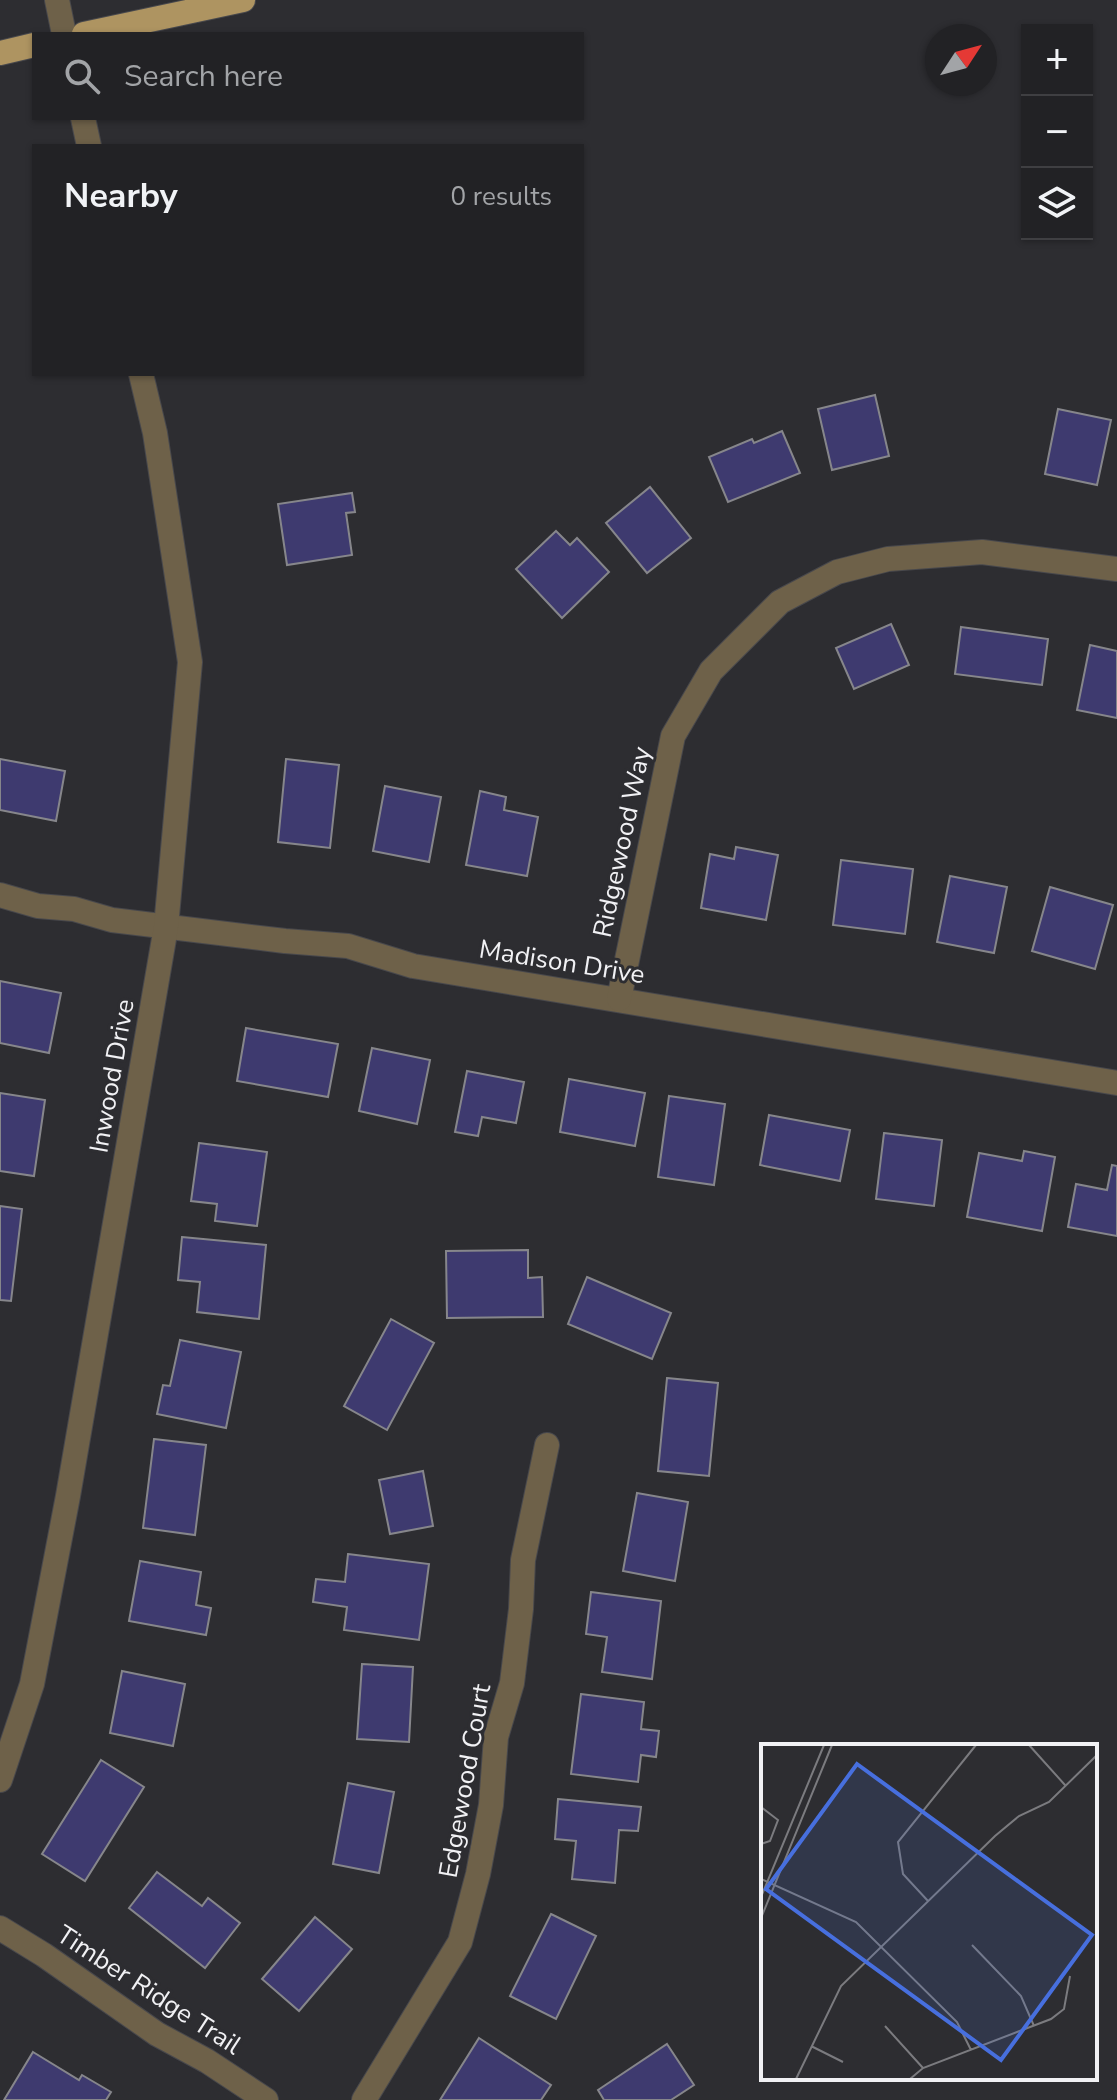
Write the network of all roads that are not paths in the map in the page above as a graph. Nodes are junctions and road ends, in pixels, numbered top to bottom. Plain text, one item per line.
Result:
1 (57, 0) edge
2 (243, 0) edge
3 (64, 32) edge
4 (93, 32) edge
5 (32, 45) edge
6 (0, 53) edge
7 (83, 120) edge
8 (89, 144) edge
9 (141, 376) edge
10 (1117, 569) edge
11 (0, 895) edge
12 (166, 927) junction
13 (619, 999) junction
14 (1117, 1083) edge
15 (547, 1445) dead end
16 (0, 1780) edge
17 (0, 1928) edge
18 (266, 2100) edge
19 (364, 2100) edge

1 - 3 street
2 - 4 main road
5 - 6 main road
7 - 8 street
9 - 12 street, Inwood Drive
10 - 13 street, Ridgewood Way
11 - 12 street, Madison Drive
12 - 13 street, Madison Drive
12 - 16 street, Inwood Drive
13 - 14 street, Madison Drive
15 - 19 street, Edgewood Court
17 - 18 street, Timber Ridge Trail

